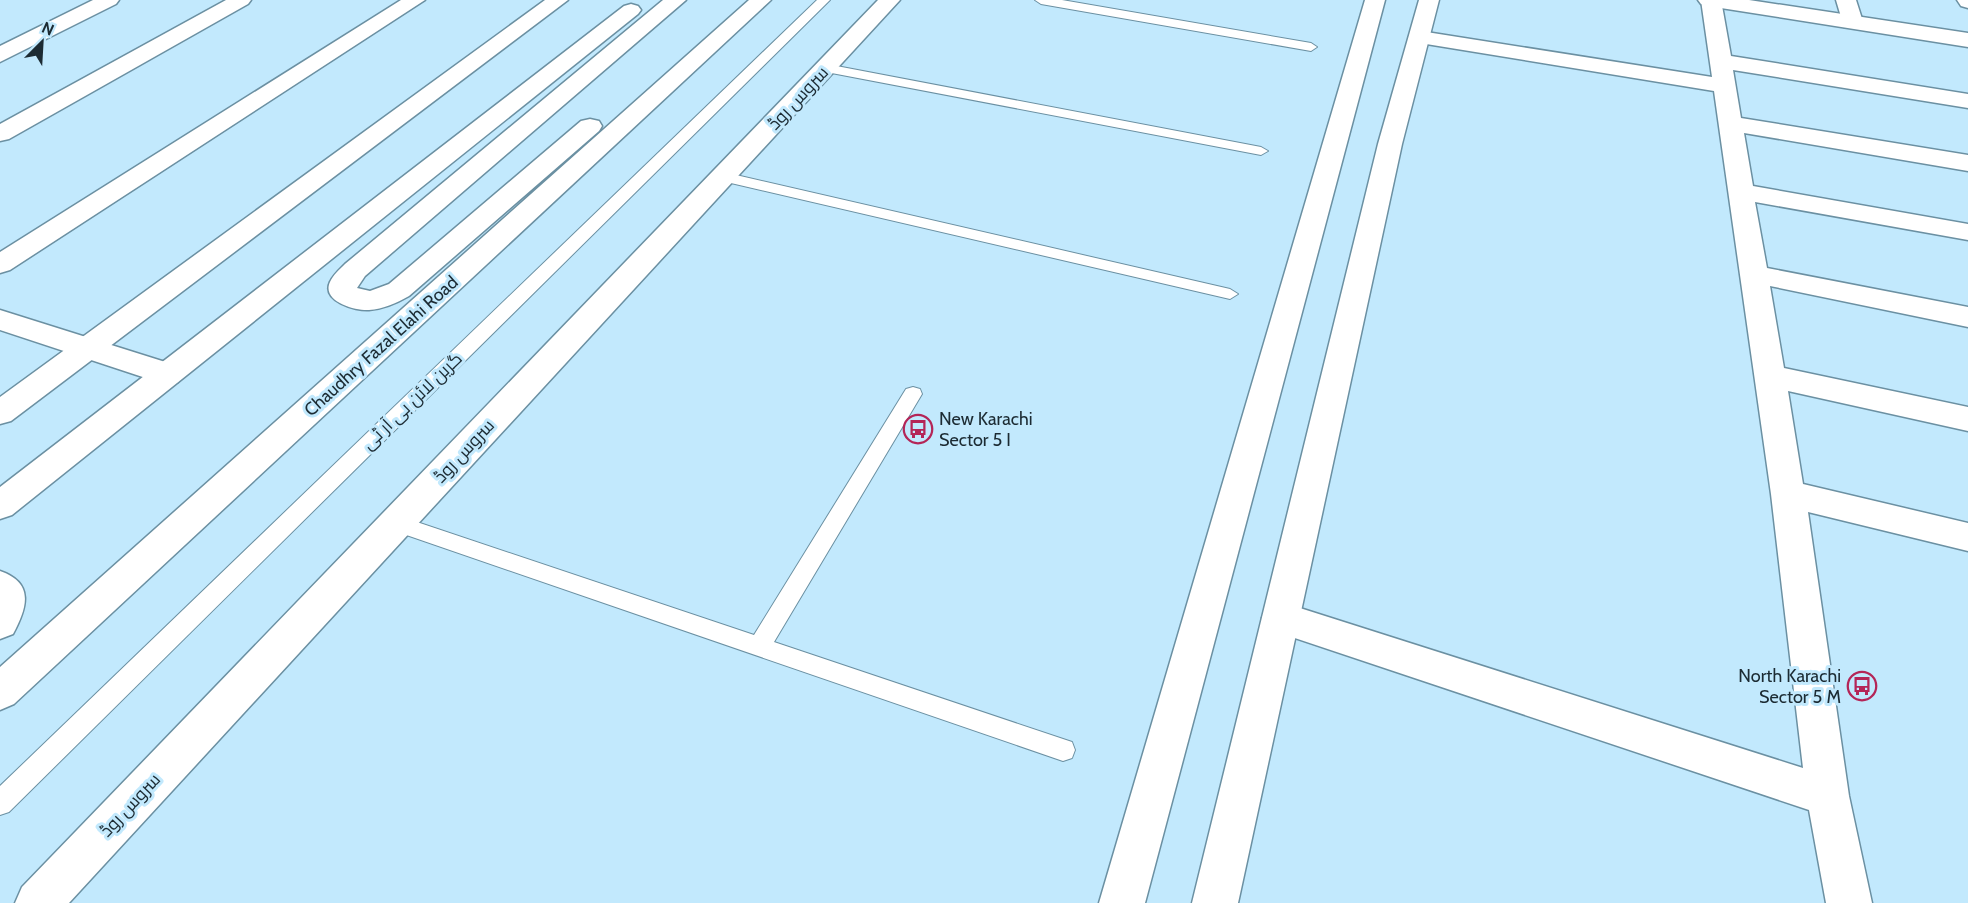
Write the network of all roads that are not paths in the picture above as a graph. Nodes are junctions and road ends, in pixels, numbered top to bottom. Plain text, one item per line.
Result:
1 (109, 0) edge
2 (241, 0) edge
3 (415, 0) edge
4 (558, 0) edge
5 (643, 0) edge
6 (676, 0) edge
7 (736, 0) edge
8 (761, 0) edge
9 (824, 0) edge
10 (890, 0) edge
11 (1041, 0) edge
12 (1375, 0) edge
13 (1429, 0) edge
14 (1710, 0) edge
15 (1846, 0) edge
16 (1852, 22) junction
17 (1420, 37) junction
18 (1968, 40) edge
19 (1311, 47) dead end
20 (0, 55) edge
21 (826, 68) junction
22 (1722, 74) junction
23 (1968, 101) edge
24 (1730, 123) junction
25 (0, 134) edge
26 (1261, 151) dead end
27 (1968, 163) edge
28 (723, 177) junction
29 (1740, 191) junction
30 (1968, 232) edge
31 (0, 264) edge
32 (1753, 274) junction
33 (1230, 294) dead end
34 (1968, 317) edge
35 (0, 320) edge
36 (88, 349) junction
37 (167, 374) junction
38 (1769, 376) junction
39 (913, 394) dead end
40 (0, 414) edge
41 (1968, 419) edge
42 (1788, 494) junction
43 (0, 506) edge
44 (396, 523) junction
45 (1968, 537) edge
46 (0, 586) edge
47 (1281, 618) junction
48 (0, 623) edge
49 (759, 647) junction
50 (0, 692) edge
51 (1063, 750) dead end
52 (1828, 796) junction
53 (0, 803) edge
54 (38, 903) edge
55 (1122, 903) edge
56 (1215, 903) edge
57 (1848, 903) edge

1 - 20 street
2 - 25 street
3 - 31 street
4 - 36 street
5 - 37 street
6 - 7 street
8 - 50 street, Chaudhry Fazal Elahi Road
9 - 53 lane, گرین لائن بی آر ٹی
10 - 21 street, سروس روڈ
11 - 19 lane
12 - 55 street
13 - 17 street
14 - 16 street
14 - 22 street
15 - 16 street
16 - 18 street
17 - 22 street
17 - 47 street
21 - 26 lane
21 - 28 street, سروس روڈ
22 - 23 street
22 - 24 street
24 - 27 street
24 - 29 street
28 - 33 lane
28 - 44 street, سروس روڈ
29 - 30 street
29 - 32 street
32 - 34 street
32 - 38 street
35 - 36 street
36 - 37 street
36 - 40 street
37 - 43 street
38 - 41 street
38 - 42 street
39 - 49 lane
42 - 45 street
42 - 52 street
44 - 49 lane
44 - 54 street, سروس روڈ
46 - 48 street
47 - 52 street
47 - 56 street
49 - 51 lane
52 - 57 street

